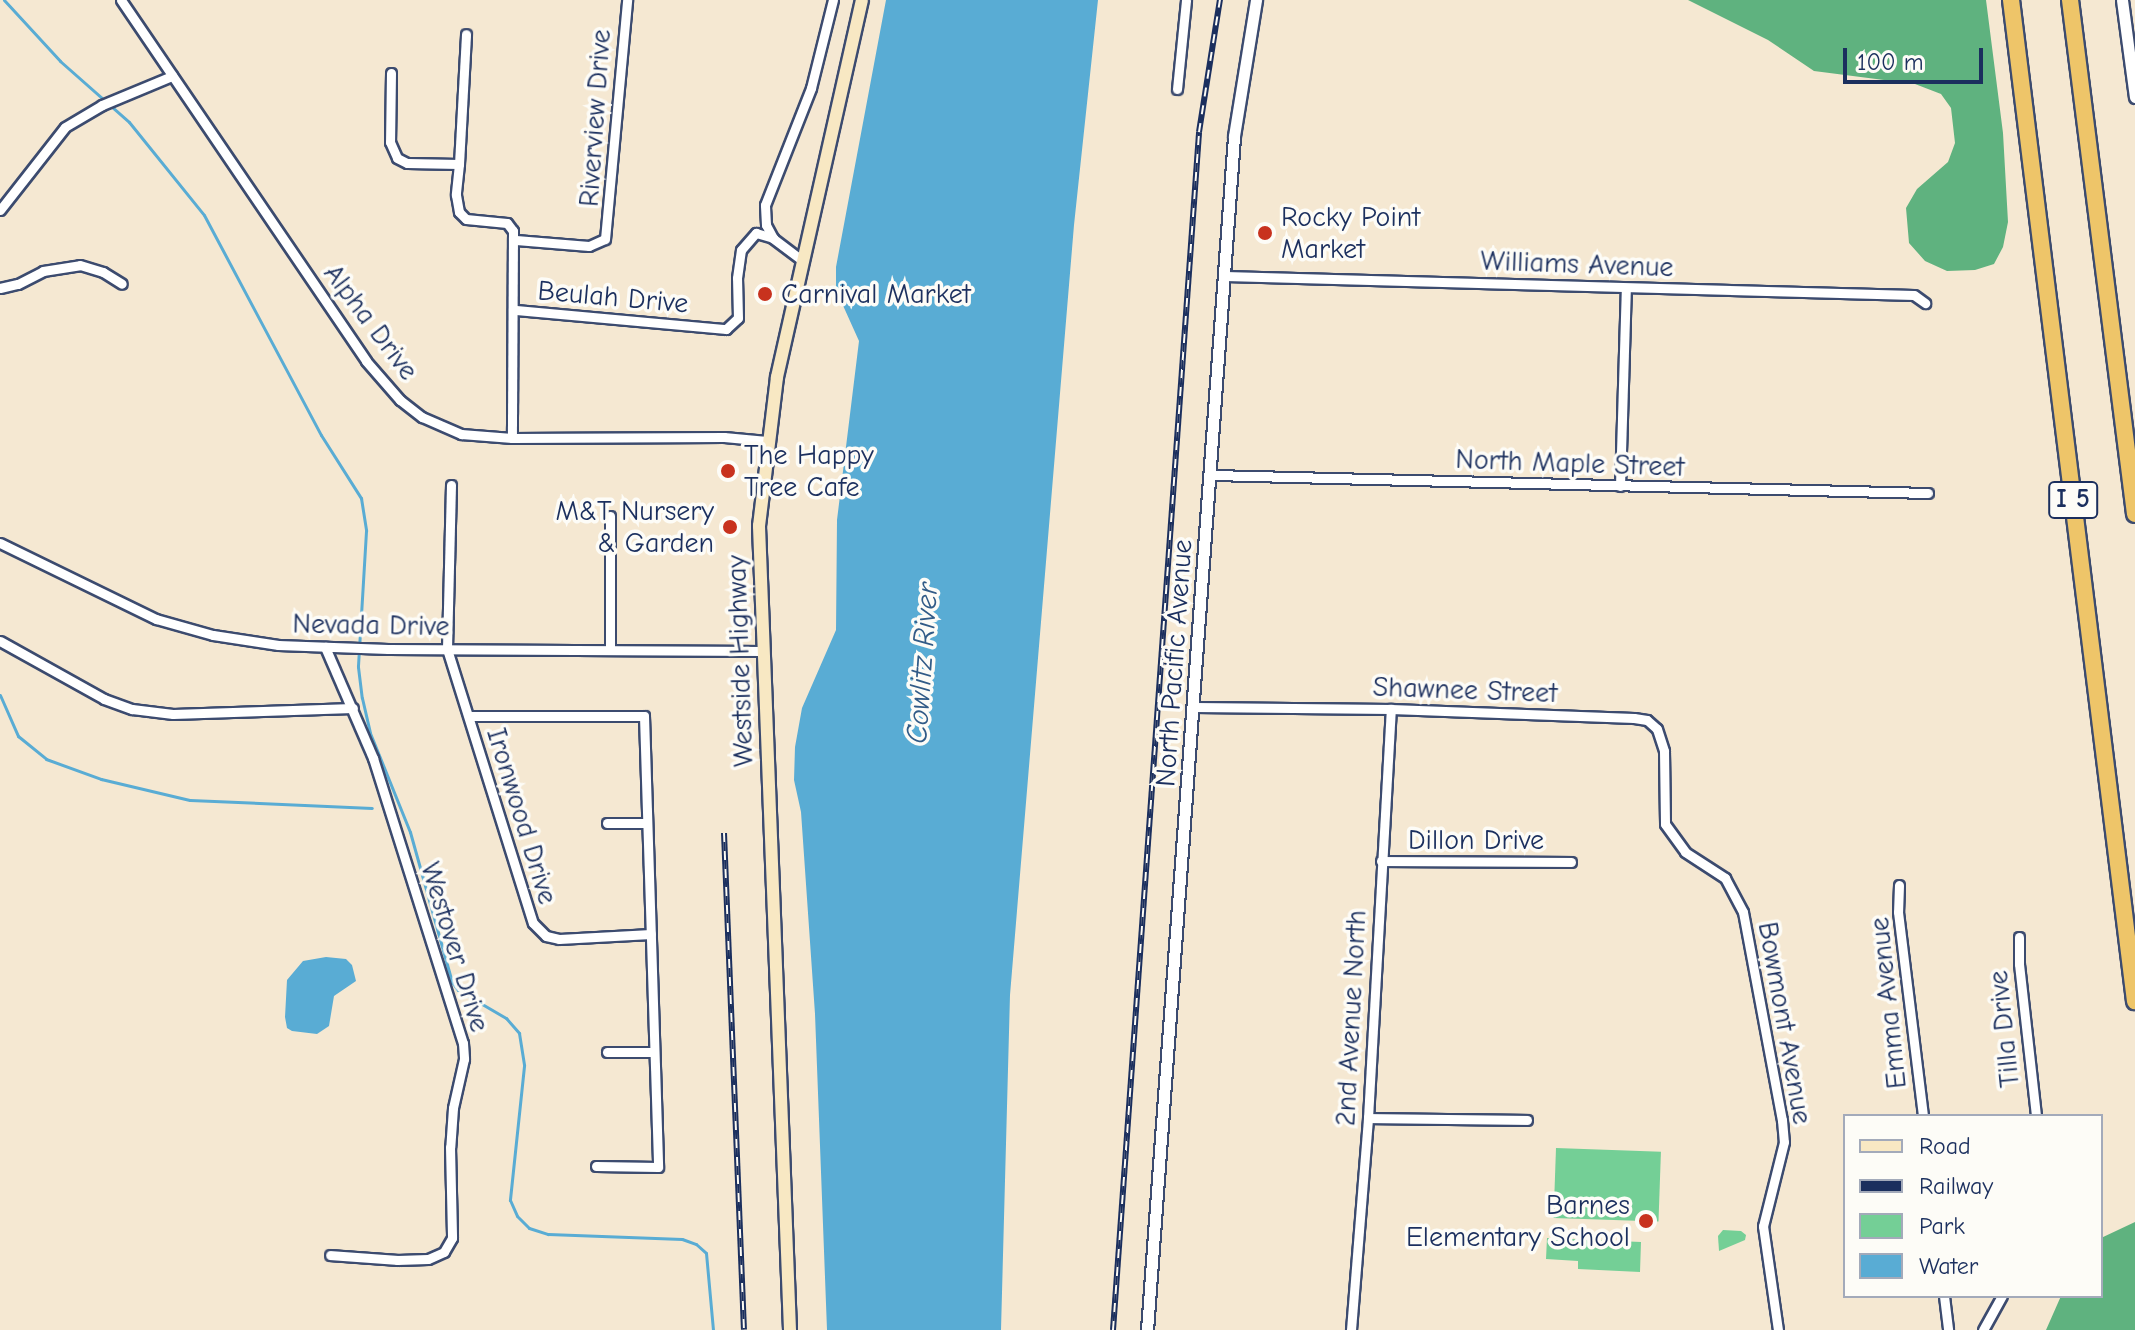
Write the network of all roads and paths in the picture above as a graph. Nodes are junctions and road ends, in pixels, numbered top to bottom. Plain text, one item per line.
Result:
1 (121, 0) edge
2 (627, 0) edge
3 (833, 0) edge
4 (862, 0) edge
5 (1186, 0) edge
6 (1256, 0) edge
7 (2011, 0) edge
8 (2070, 0) edge
9 (2122, 0) edge
10 (466, 34) dead end
11 (391, 73) dead end
12 (172, 76) junction
13 (1177, 89) dead end
14 (2135, 97) edge
15 (459, 164) junction
16 (0, 210) edge
17 (773, 238) junction
18 (516, 240) junction
19 (803, 261) junction
20 (1225, 276) junction
21 (122, 284) dead end
22 (0, 288) edge
23 (1626, 288) junction
24 (1925, 303) dead end
25 (516, 310) junction
26 (512, 438) junction
27 (767, 441) junction
28 (1212, 475) junction
29 (451, 485) dead end
30 (1620, 486) junction
31 (1928, 493) dead end
32 (2135, 514) edge
33 (610, 516) dead end
34 (0, 543) edge
35 (0, 641) edge
36 (325, 647) junction
37 (447, 649) junction
38 (610, 650) junction
39 (762, 651) junction
40 (1195, 707) junction
41 (353, 708) junction
42 (1391, 709) junction
43 (469, 716) junction
44 (1662, 800) joint
45 (607, 823) dead end
46 (646, 823) junction
47 (1381, 861) junction
48 (1571, 862) dead end
49 (1899, 885) dead end
50 (651, 934) junction
51 (2019, 937) dead end
52 (2135, 1001) edge
53 (607, 1052) dead end
54 (652, 1052) junction
55 (1923, 1114) edge
56 (2036, 1114) edge
57 (1368, 1118) junction
58 (1527, 1120) dead end
59 (596, 1166) dead end
60 (330, 1255) dead end
61 (1944, 1298) edge
62 (2001, 1298) edge
63 (790, 1330) edge
64 (1147, 1330) edge
65 (1351, 1330) edge
66 (1778, 1330) edge
67 (1948, 1330) edge
68 (1983, 1330) edge

1 - 12 street, Alpha Drive
2 - 18 street, Riverview Drive
3 - 17 street
4 - 19 main road, Westside Highway
5 - 13 street
6 - 20 street, North Pacific Avenue
7 - 52 highway, I 5
8 - 32 highway, I 5
9 - 14 street
10 - 15 street
11 - 15 street
12 - 16 street
12 - 26 street, Alpha Drive
15 - 18 street, Beulah Drive
17 - 19 street
17 - 25 street, Beulah Drive
18 - 25 street, Beulah Drive
19 - 27 main road, Westside Highway
20 - 23 street, Williams Avenue
20 - 28 street, North Pacific Avenue
21 - 22 street
23 - 24 street, Williams Avenue
23 - 30 street
25 - 26 street
26 - 27 street, Alpha Drive
27 - 39 main road, Westside Highway
28 - 30 street, North Maple Street
28 - 40 street, North Pacific Avenue
29 - 37 street, Ironwood Drive
30 - 31 street, North Maple Street
33 - 38 street
34 - 36 street, Nevada Drive
35 - 41 street
36 - 37 street, Nevada Drive
36 - 41 street, Westover Drive
37 - 38 street, Nevada Drive
37 - 43 street, Ironwood Drive
38 - 39 street, Nevada Drive
39 - 63 main road, Westside Highway
40 - 42 street, Shawnee Street
40 - 64 street, North Pacific Avenue
41 - 60 street, Westover Drive
42 - 44 street, Shawnee Street
42 - 47 street, 2nd Avenue North
43 - 46 street
43 - 50 street, Ironwood Drive
44 - 66 street, Bowmont Avenue
45 - 46 street
46 - 50 street
47 - 48 street, Dillon Drive
47 - 57 street, 2nd Avenue North
49 - 55 street, Emma Avenue
50 - 54 street
51 - 56 street, Tilla Drive
53 - 54 street
54 - 59 street
57 - 58 street
57 - 65 street, 2nd Avenue North
61 - 67 street
62 - 68 street

